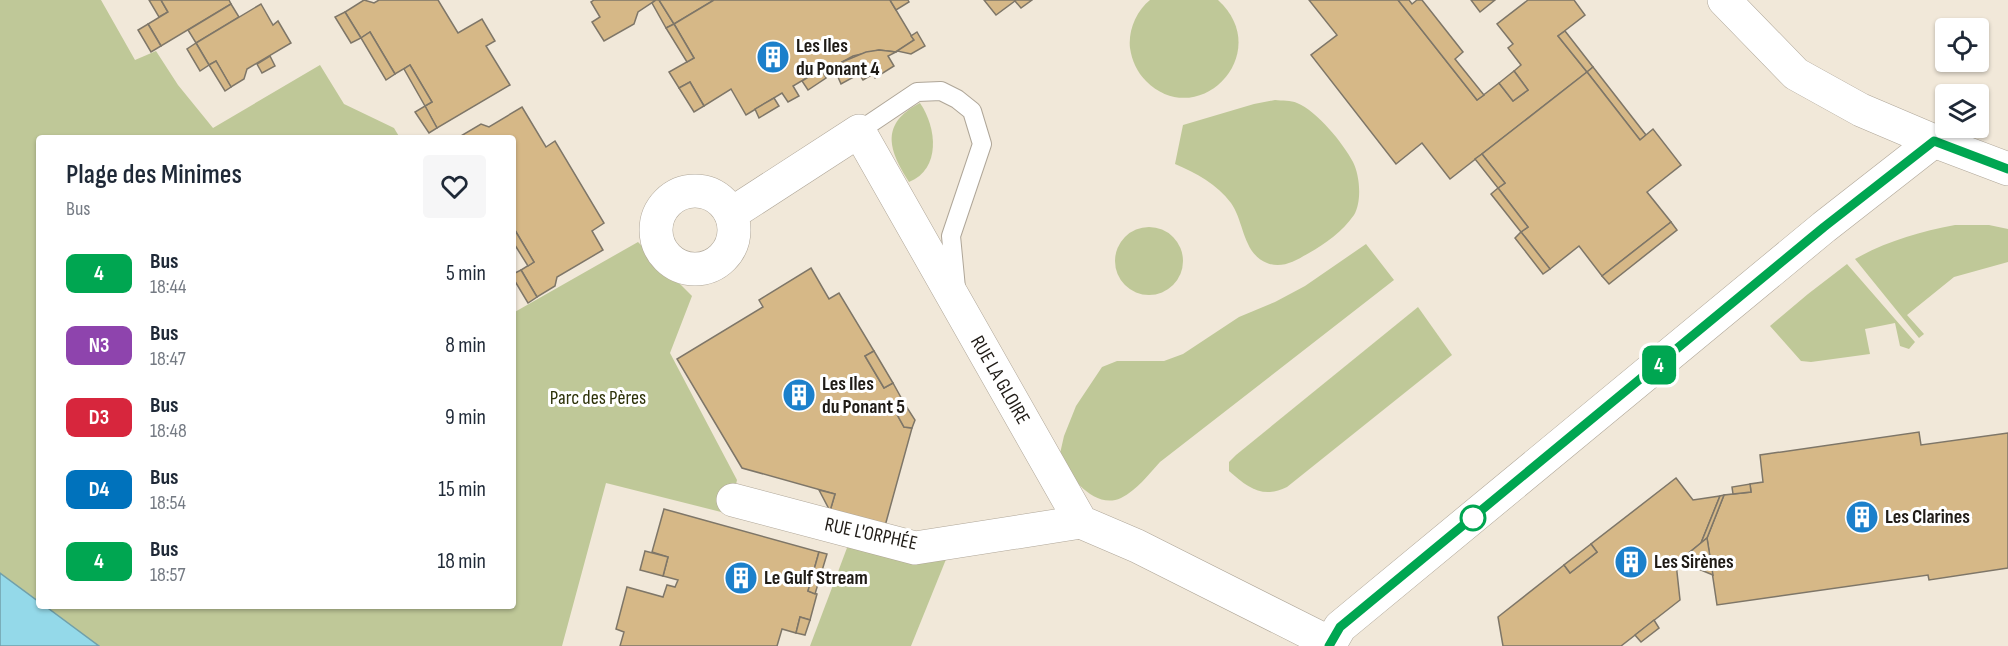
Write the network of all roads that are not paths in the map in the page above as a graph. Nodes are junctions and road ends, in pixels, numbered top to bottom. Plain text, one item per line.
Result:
1 (1724, 0) edge
2 (860, 131) junction
3 (1934, 141) junction
4 (2008, 169) edge
5 (730, 214) dead end
6 (958, 305) junction
7 (733, 500) dead end
8 (1081, 522) junction
9 (1330, 645) edge

1 - 3 street
2 - 5 street
2 - 6 street, RUE LA GLOIRE
2 - 6 lane
3 - 4 street
3 - 9 street
6 - 8 street, RUE LA GLOIRE
7 - 8 street, RUE L'ORPHÉE
8 - 9 street

